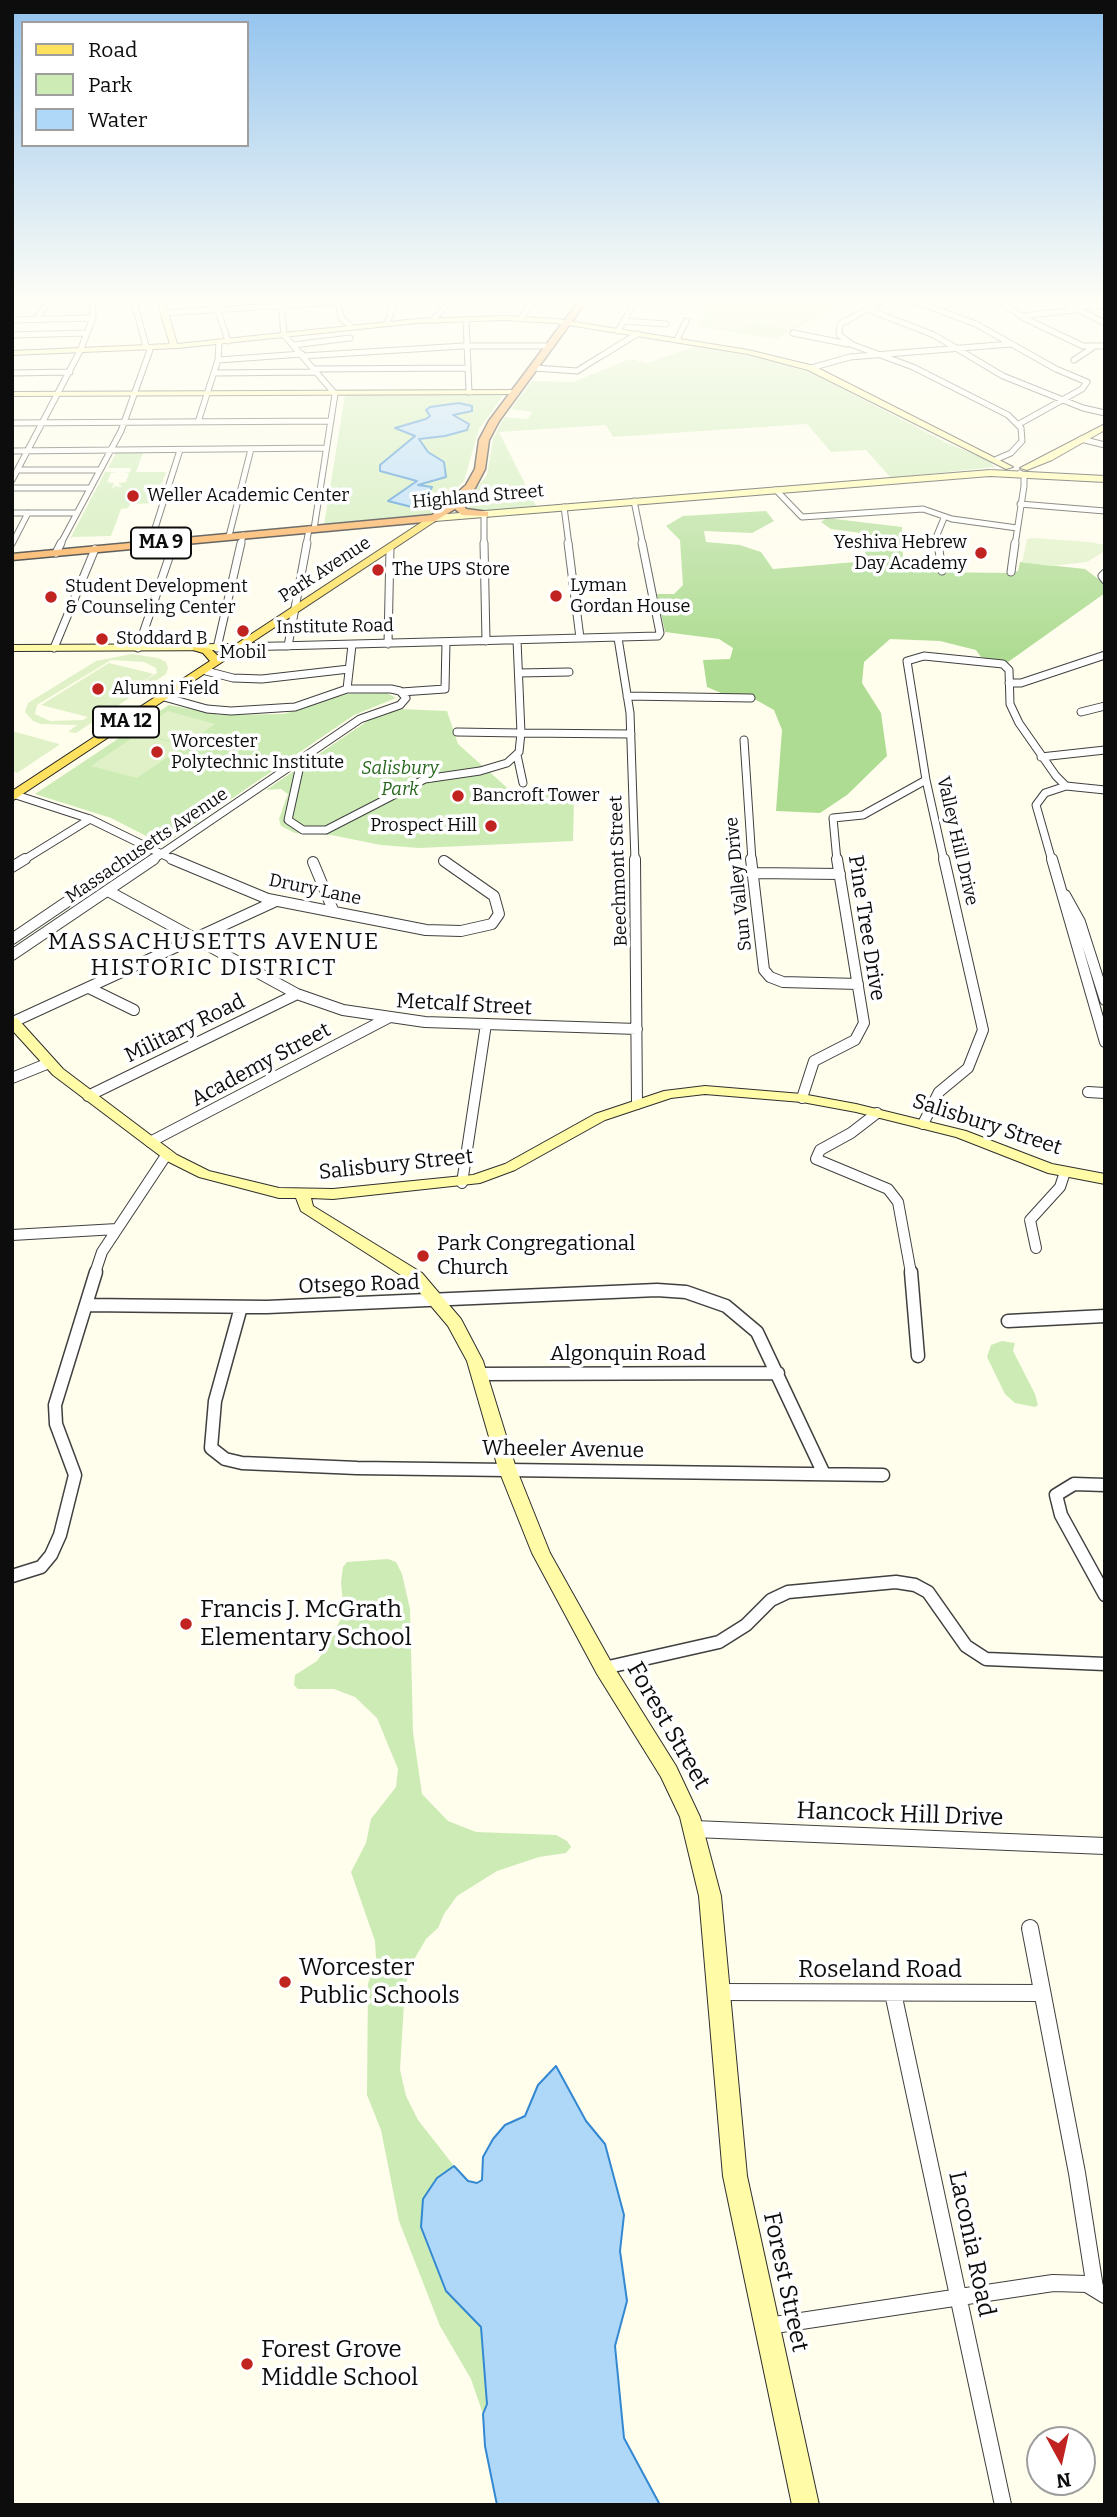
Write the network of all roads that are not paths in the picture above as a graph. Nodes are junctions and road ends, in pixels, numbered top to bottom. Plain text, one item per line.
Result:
1 (44, 419) edge
2 (125, 419) edge
3 (495, 419) edge
4 (916, 419) edge
5 (1012, 419) edge
6 (1027, 419) edge
7 (331, 421) joint
8 (198, 422) joint
9 (42, 423) junction
10 (124, 423) junction
11 (12, 424) edge
12 (1019, 424) junction
13 (1105, 426) edge
14 (1081, 439) junction
15 (1105, 445) edge
16 (326, 448) junction
17 (251, 449) junction
18 (180, 450) junction
19 (110, 451) junction
20 (12, 452) edge
21 (28, 452) junction
22 (997, 459) junction
23 (18, 470) junction
24 (100, 470) junction
25 (1018, 470) junction
26 (1105, 479) edge
27 (12, 480) edge
28 (12, 488) edge
29 (90, 488) junction
30 (776, 490) junction
31 (457, 502) junction
32 (634, 502) junction
33 (1020, 504) junction
34 (564, 507) junction
35 (1105, 511) edge
36 (12, 513) edge
37 (28, 513) junction
38 (77, 513) junction
39 (484, 514) junction
40 (435, 518) junction
41 (944, 518) junction
42 (1017, 528) junction
43 (311, 529) junction
44 (243, 535) junction
45 (229, 536) junction
46 (174, 541) junction
47 (12, 544) edge
48 (150, 544) junction
49 (390, 548) junction
50 (95, 549) junction
51 (56, 553) junction
52 (12, 557) edge
53 (942, 571) dead end
54 (1010, 572) dead end
55 (293, 612) junction
56 (580, 638) junction
57 (618, 638) junction
58 (517, 640) junction
59 (486, 641) junction
60 (446, 642) junction
61 (388, 644) junction
62 (352, 645) junction
63 (288, 646) junction
64 (240, 647) junction
65 (12, 648) edge
66 (54, 648) junction
67 (138, 648) junction
68 (197, 648) junction
69 (216, 648) junction
70 (1105, 656) edge
71 (218, 662) junction
72 (349, 670) junction
73 (206, 671) junction
74 (569, 672) dead end
75 (519, 673) junction
76 (1009, 683) junction
77 (347, 689) junction
78 (401, 691) junction
79 (627, 696) junction
80 (164, 697) junction
81 (751, 698) dead end
82 (1105, 706) edge
83 (1081, 712) dead end
84 (457, 732) dead end
85 (521, 733) junction
86 (631, 734) junction
87 (744, 740) dead end
88 (1105, 750) edge
89 (517, 755) junction
90 (1041, 757) junction
91 (301, 761) junction
92 (926, 780) junction
93 (523, 783) dead end
94 (1066, 786) junction
95 (1105, 790) edge
96 (14, 796) edge
97 (90, 819) junction
98 (146, 849) junction
99 (163, 854) junction
100 (444, 861) dead end
101 (313, 862) dead end
102 (12, 867) edge
103 (753, 873) junction
104 (839, 874) junction
105 (108, 891) junction
106 (1063, 892) junction
107 (276, 901) junction
108 (333, 910) junction
109 (12, 939) edge
110 (195, 939) junction
111 (12, 955) edge
112 (858, 984) junction
113 (89, 988) junction
114 (297, 994) junction
115 (1105, 1000) edge
116 (134, 1010) dead end
117 (388, 1018) junction
118 (13, 1021) edge
119 (486, 1024) junction
120 (637, 1029) junction
121 (1105, 1042) edge
122 (49, 1063) junction
123 (12, 1078) edge
124 (1088, 1092) dead end
125 (1105, 1093) edge
126 (88, 1096) junction
127 (802, 1098) junction
128 (637, 1104) junction
129 (877, 1113) junction
130 (923, 1124) junction
131 (150, 1142) junction
132 (167, 1154) junction
133 (1065, 1172) junction
134 (1105, 1179) edge
135 (462, 1183) junction
136 (303, 1195) junction
137 (117, 1230) junction
138 (12, 1235) edge
139 (1036, 1248) dead end
140 (439, 1301) junction
141 (86, 1305) junction
142 (242, 1307) junction
143 (1105, 1316) edge
144 (1008, 1321) dead end
145 (918, 1356) dead end
146 (778, 1373) junction
147 (478, 1374) junction
148 (507, 1468) junction
149 (824, 1474) junction
150 (883, 1475) dead end
151 (1105, 1485) edge
152 (12, 1576) edge
153 (1105, 1595) edge
154 (1105, 1664) edge
155 (604, 1668) junction
156 (694, 1829) junction
157 (1105, 1846) edge
158 (1030, 1928) dead end
159 (718, 1993) junction
160 (893, 1993) junction
161 (1042, 1993) junction
162 (1100, 2291) edge
163 (957, 2295) junction
164 (768, 2326) junction
165 (806, 2505) edge
166 (1003, 2505) edge

1 - 9 street
2 - 10 street
3 - 31 highway, Park Avenue
4 - 22 main road
5 - 12 street
6 - 12 street
7 - 8 street
7 - 16 street
8 - 10 street
9 - 10 street
9 - 11 street
9 - 21 street
10 - 19 street
12 - 22 street
13 - 14 main road
14 - 15 street
14 - 25 main road
16 - 17 street
16 - 43 street
17 - 18 street
17 - 45 street
18 - 19 street
18 - 48 street
19 - 21 street
19 - 24 street
20 - 21 street
21 - 23 street
22 - 25 main road
23 - 24 street
23 - 27 street
24 - 29 street
25 - 26 main road, Highland Street
25 - 30 main road, Highland Street
25 - 33 street
28 - 29 street
29 - 38 street
30 - 32 main road, Highland Street
30 - 41 street
31 - 39 highway
31 - 40 highway, Park Avenue
32 - 34 main road, Highland Street
32 - 57 street, Institute Road
33 - 35 street
33 - 42 street
34 - 39 main road, Highland Street
34 - 56 street
36 - 37 street
37 - 38 street
37 - 47 street
38 - 51 street
39 - 40 main road, Highland Street
39 - 59 street
40 - 43 highway, Highland Street / MA 9
40 - 49 main road, Park Avenue / MA 12
41 - 42 street
41 - 53 street
42 - 54 street
43 - 44 highway, Highland Street / MA 9
43 - 55 street
44 - 45 highway, Highland Street / MA 9
44 - 69 street
45 - 46 highway, Highland Street / MA 9
46 - 48 highway, Highland Street / MA 9
46 - 67 street
48 - 50 highway, Highland Street / MA 9
49 - 55 main road, Park Avenue / MA 12
49 - 61 street
50 - 51 highway, Highland Street / MA 9
50 - 66 street
51 - 52 highway, Highland Street / MA 9
55 - 63 street
55 - 64 main road, Park Avenue / MA 12
56 - 57 street, Institute Road
56 - 58 street, Institute Road
57 - 79 street, Beechmont Street
58 - 59 street, Institute Road
58 - 75 street
59 - 60 street, Institute Road
60 - 61 street, Institute Road
60 - 78 street
61 - 62 street, Institute Road
62 - 63 street, Institute Road
62 - 72 street
63 - 64 street, Institute Road
64 - 69 main road, Institute Road
64 - 71 main road, Park Avenue / MA 12
65 - 66 main road, Institute Road
66 - 67 main road, Institute Road
67 - 68 main road, Institute Road
68 - 69 main road, Institute Road
68 - 71 main road
70 - 76 street
71 - 73 main road, Park Avenue / MA 12
72 - 73 street
72 - 77 street
73 - 80 main road, Park Avenue / MA 12
74 - 75 street
75 - 85 street
76 - 90 street
76 - 92 street, Valley Hill Drive
77 - 78 street
77 - 80 street
78 - 91 street, Massachusetts Avenue
79 - 81 street
79 - 86 street, Beechmont Street
80 - 96 main road, Park Avenue / MA 12
82 - 83 street
84 - 85 street
85 - 86 street
85 - 89 street
86 - 120 street, Beechmont Street
87 - 103 street, Sun Valley Drive
88 - 90 street
89 - 91 street
89 - 93 street
90 - 94 street
91 - 99 street, Massachusetts Avenue
92 - 104 street, Pine Tree Drive
92 - 130 street, Valley Hill Drive
94 - 95 street
94 - 106 street
96 - 97 street, Drury Lane
97 - 98 street, Drury Lane
97 - 102 street
98 - 99 street, Drury Lane
98 - 109 street, Massachusetts Avenue
99 - 105 street, Massachusetts Avenue
99 - 107 street, Drury Lane
100 - 108 street, Drury Lane
101 - 108 street
103 - 104 street
103 - 112 street, Sun Valley Drive
104 - 112 street, Pine Tree Drive
105 - 110 street, Metcalf Street
105 - 111 street, Massachusetts Avenue
106 - 115 street
106 - 121 street
107 - 108 street, Drury Lane
107 - 110 street
110 - 113 street
110 - 114 street, Metcalf Street
112 - 127 street, Pine Tree Drive
113 - 116 street
113 - 118 street
114 - 117 street, Metcalf Street
114 - 126 street, Military Road
117 - 119 street, Metcalf Street
117 - 131 street, Academy Street
118 - 122 main road, Salisbury Street
119 - 120 street, Metcalf Street
119 - 135 street
120 - 128 street, Beechmont Street
122 - 123 street
122 - 126 main road, Salisbury Street
124 - 125 street
126 - 131 main road, Salisbury Street
127 - 128 main road, Salisbury Street
127 - 129 main road, Salisbury Street
128 - 135 main road, Salisbury Street
129 - 130 main road, Salisbury Street
129 - 145 street
130 - 133 main road, Salisbury Street
131 - 132 main road, Salisbury Street
132 - 136 main road, Salisbury Street
132 - 137 street
133 - 134 main road, Salisbury Street
133 - 139 street
135 - 136 main road, Salisbury Street
136 - 140 main road, Forest Street
137 - 138 street
137 - 141 street
140 - 142 street, Otsego Road
140 - 146 street, Otsego Road
140 - 147 main road, Forest Street
141 - 142 street, Otsego Road
141 - 152 street
142 - 148 street, Wheeler Avenue
143 - 144 street
146 - 147 street, Algonquin Road
146 - 149 street, Otsego Road
147 - 148 main road, Forest Street
148 - 149 street, Wheeler Avenue
148 - 155 main road, Forest Street
149 - 150 street, Wheeler Avenue
151 - 153 street
154 - 155 street
155 - 156 main road, Forest Street
156 - 157 street, Hancock Hill Drive
156 - 159 main road, Forest Street
158 - 161 street
159 - 160 street, Roseland Road
159 - 164 main road, Forest Street
160 - 161 street, Roseland Road
160 - 163 street, Laconia Road
161 - 162 street
162 - 163 street
163 - 164 street
163 - 166 street, Laconia Road
164 - 165 main road, Forest Street

